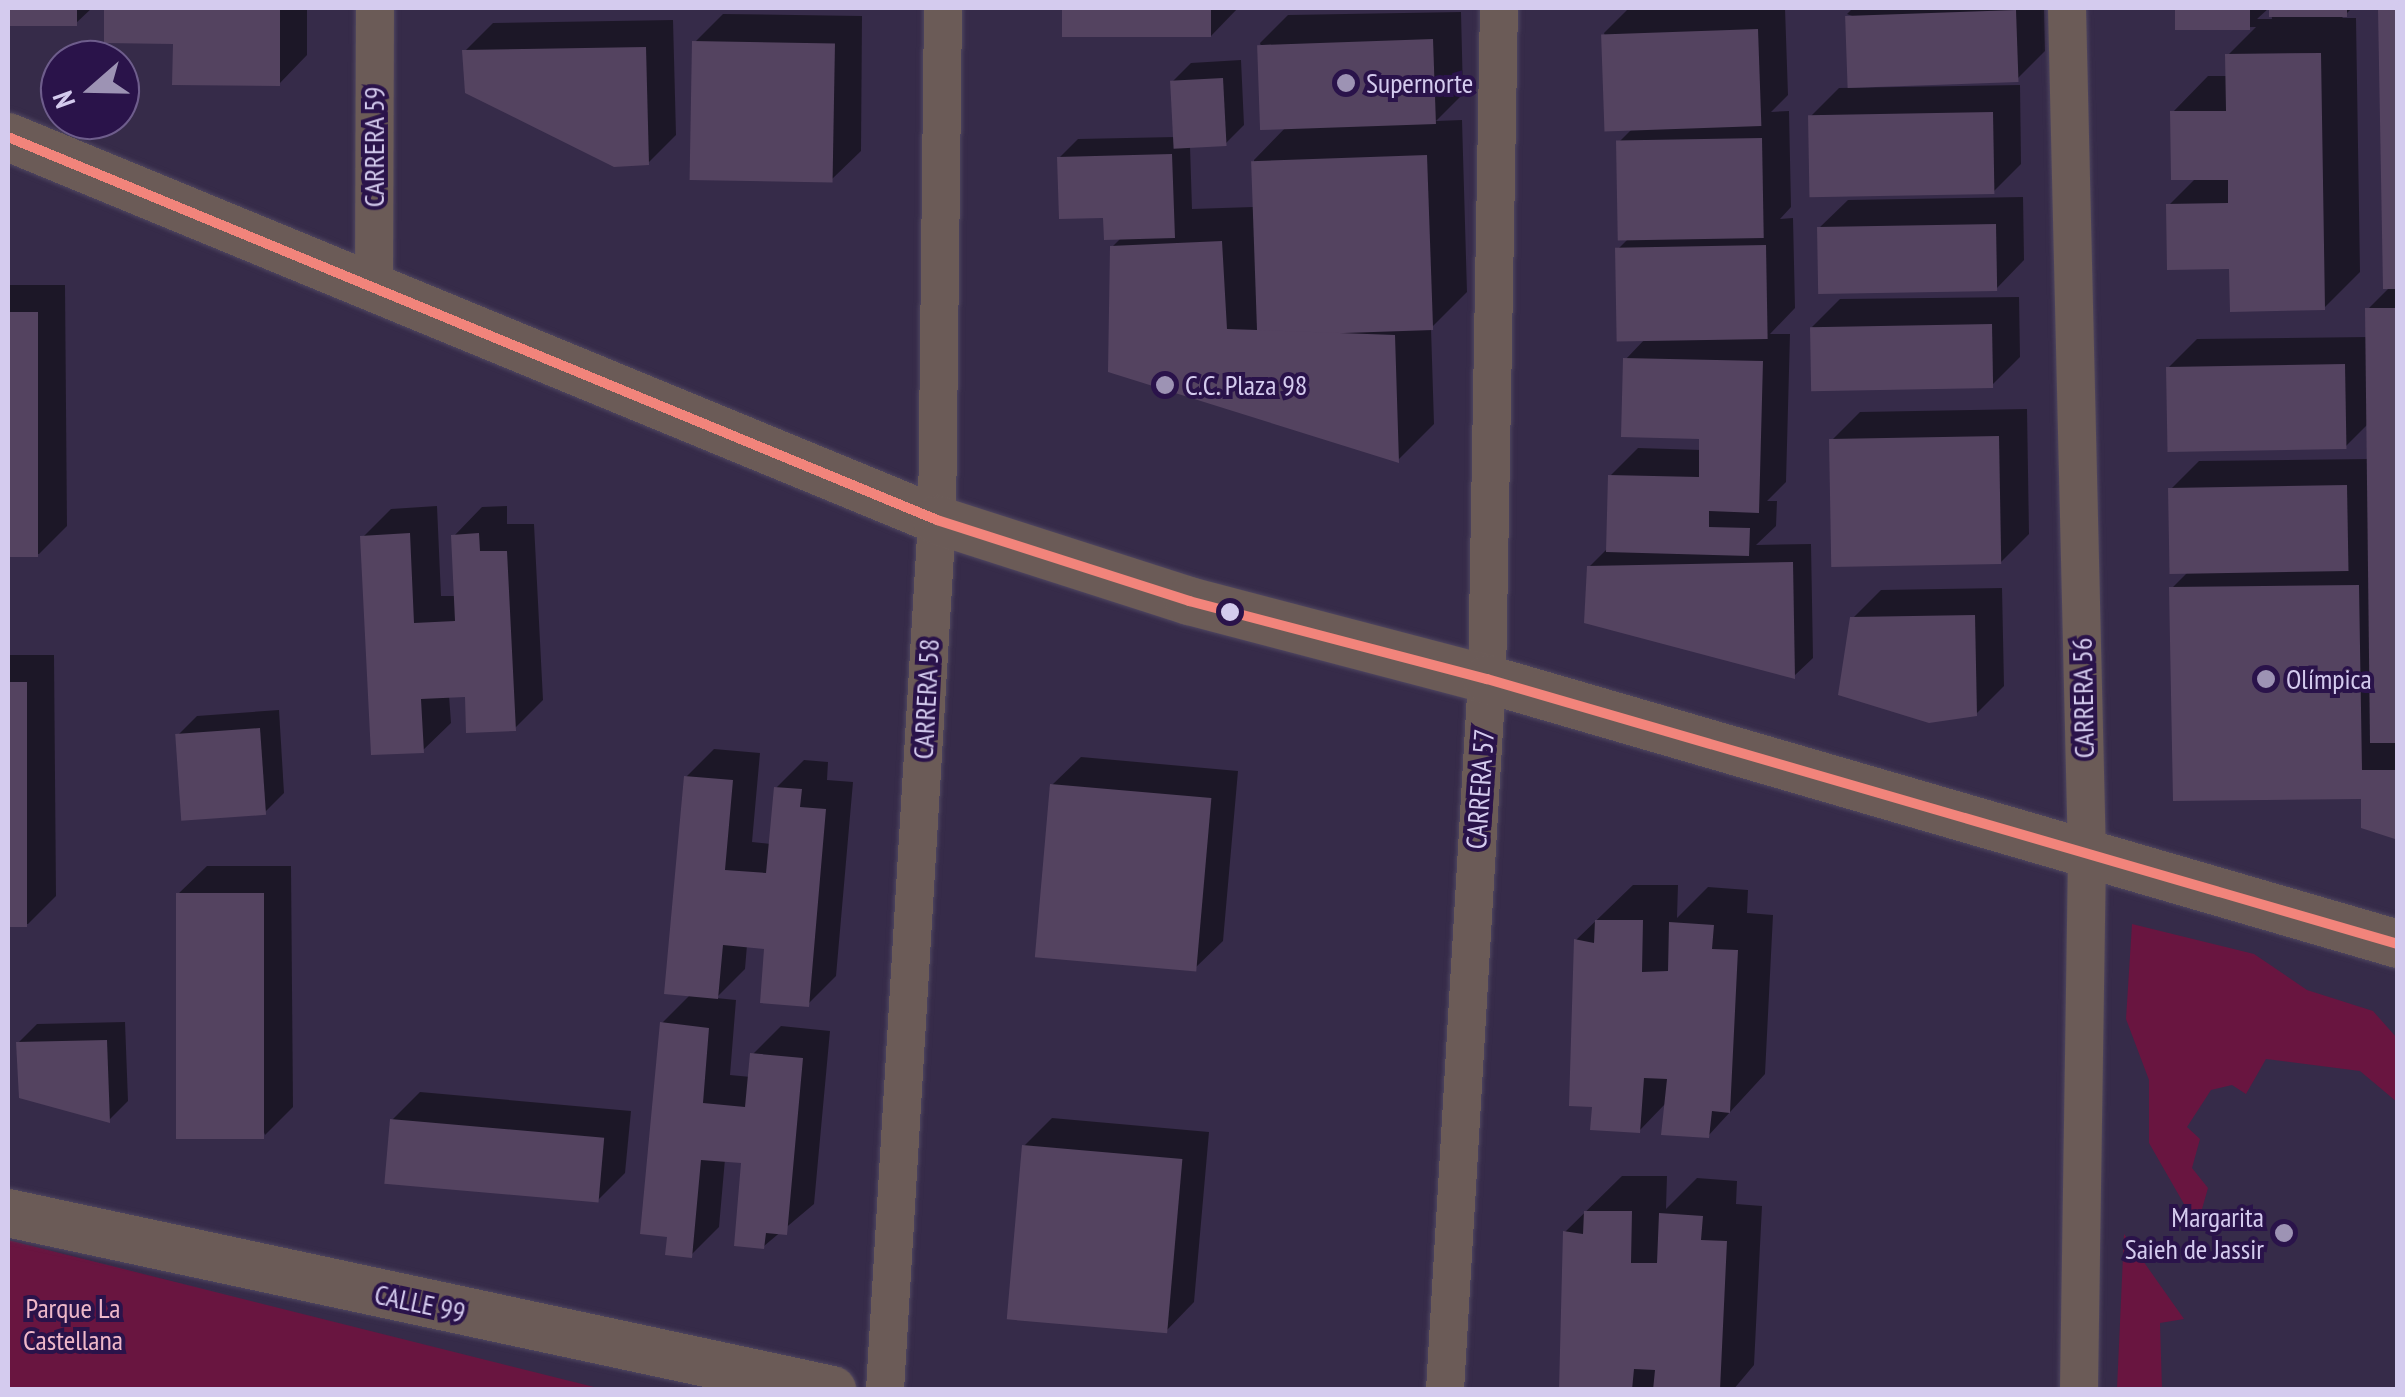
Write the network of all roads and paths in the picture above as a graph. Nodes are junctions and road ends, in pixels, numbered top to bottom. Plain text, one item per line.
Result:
1 (375, 8) edge
2 (943, 8) edge
3 (1499, 8) edge
4 (2068, 8) edge
5 (8, 137) edge
6 (374, 286) junction
7 (937, 520) junction
8 (1487, 679) junction
9 (2087, 856) junction
10 (2398, 944) edge
11 (8, 1213) edge
12 (832, 1390) edge
13 (885, 1390) edge
14 (1445, 1390) edge
15 (2079, 1390) edge

1 - 6 street, CARRERA 59
2 - 7 street, CARRERA 58
3 - 8 street, CARRERA 57
4 - 9 street, CARRERA 56
5 - 6 street
6 - 7 street
7 - 8 street
7 - 13 street, CARRERA 58
8 - 9 street
8 - 14 street, CARRERA 57
9 - 10 street
9 - 15 street, CARRERA 56
11 - 12 street, CALLE 99

